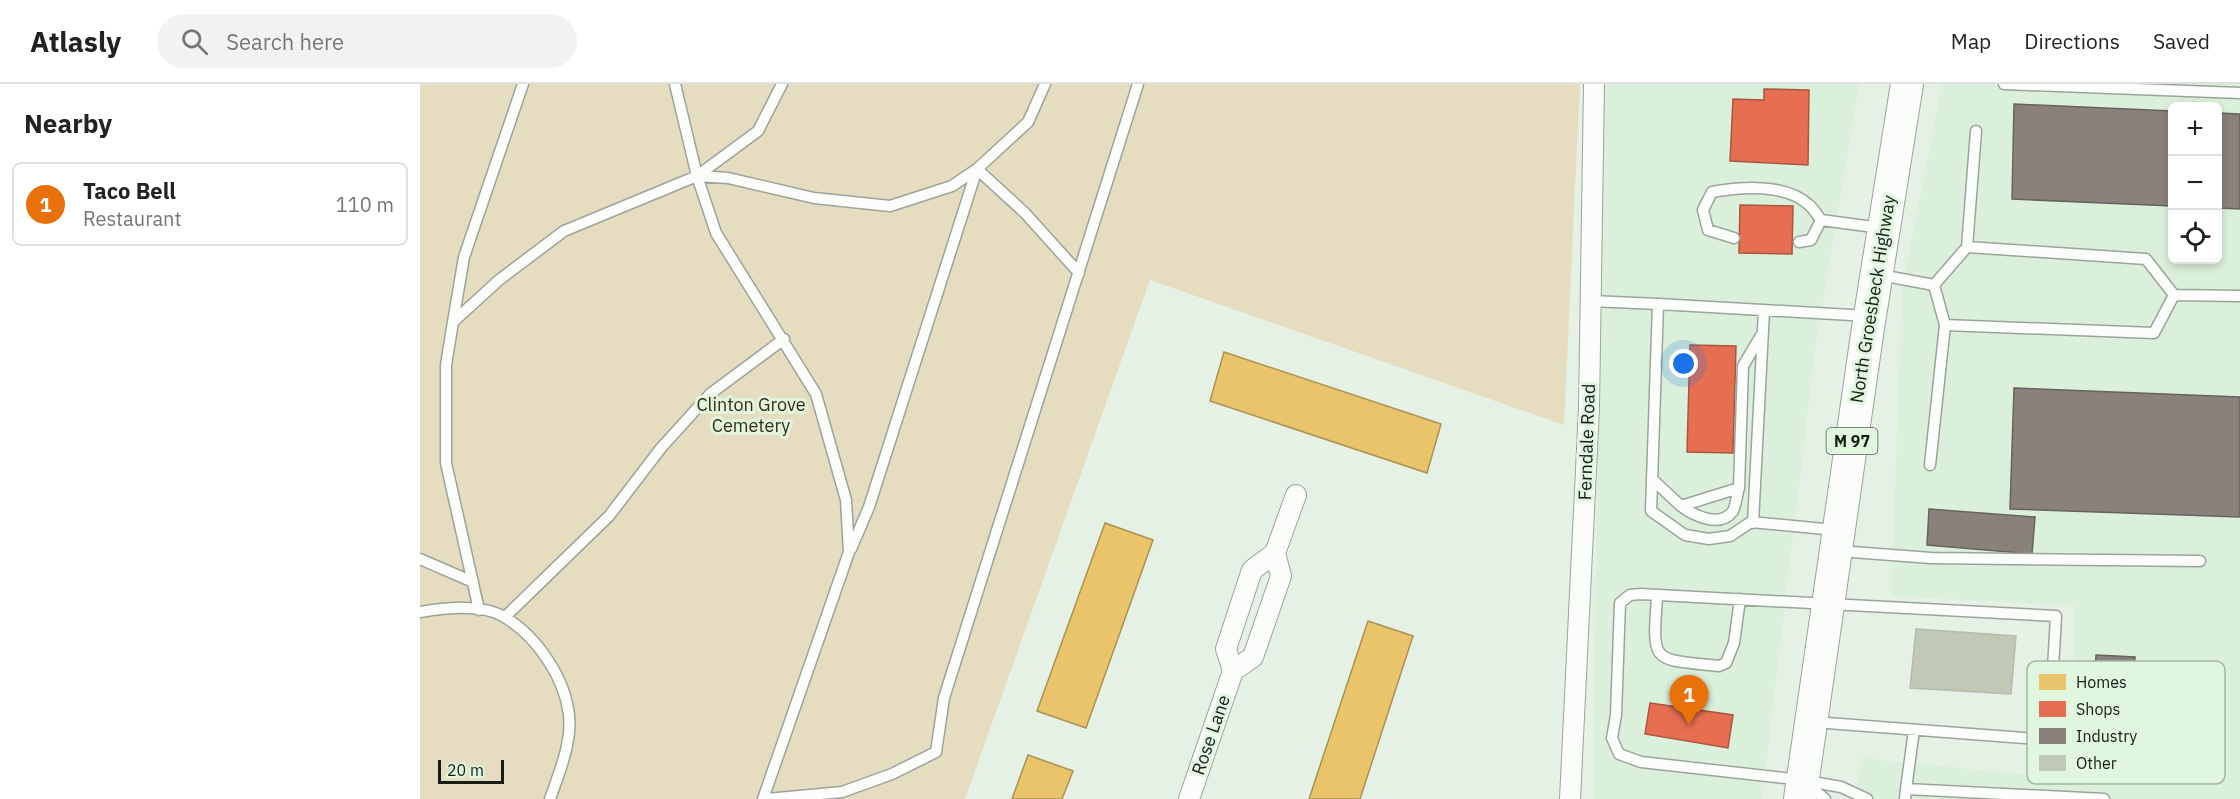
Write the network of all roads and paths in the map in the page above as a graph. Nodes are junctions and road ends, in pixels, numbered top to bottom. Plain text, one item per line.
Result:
1 (523, 84) edge
2 (675, 84) edge
3 (782, 84) edge
4 (1045, 84) edge
5 (1138, 84) edge
6 (1594, 84) edge
7 (1907, 84) edge
8 (2006, 84) edge
9 (2240, 93) edge
10 (1977, 131) dead end
11 (977, 169) junction
12 (697, 177) junction
13 (1821, 220) junction
14 (1884, 229) junction
15 (1734, 238) dead end
16 (1799, 242) dead end
17 (1967, 247) junction
18 (1079, 273) junction
19 (1877, 275) junction
20 (1934, 285) junction
21 (2174, 296) junction
22 (2240, 296) edge
23 (1591, 301) junction
24 (1658, 304) junction
25 (1764, 310) junction
26 (1870, 316) junction
27 (453, 322) junction
28 (1945, 325) junction
29 (1763, 332) junction
30 (784, 339) junction
31 (1930, 465) dead end
32 (1652, 479) junction
33 (1739, 488) junction
34 (1296, 495) dead end
35 (1681, 506) junction
36 (1753, 523) junction
37 (1837, 541) junction
38 (849, 552) junction
39 (1275, 553) junction
40 (420, 559) edge
41 (2200, 561) dead end
42 (473, 582) junction
43 (1657, 597) junction
44 (1740, 599) junction
45 (1828, 603) junction
46 (479, 610) junction
47 (420, 612) edge
48 (505, 617) junction
49 (2053, 661) edge
50 (1233, 671) junction
51 (1811, 722) junction
52 (1914, 730) junction
53 (2027, 738) edge
54 (1809, 793) edge
55 (1906, 794) edge
56 (550, 799) edge
57 (765, 799) edge
58 (1189, 799) edge
59 (1570, 799) edge
60 (1868, 799) edge
61 (2104, 799) edge

1 - 27 lane
2 - 12 lane
3 - 12 lane
4 - 11 lane
5 - 18 lane
6 - 23 street, Ferndale Road
7 - 14 main road, North Groesbeck Highway / M 97
8 - 9 lane
10 - 17 lane
11 - 12 lane
11 - 18 lane
11 - 38 lane
12 - 27 lane
12 - 30 lane
13 - 14 lane
13 - 15 lane
13 - 16 lane
14 - 19 main road, North Groesbeck Highway / M 97
17 - 20 lane
17 - 21 lane
18 - 57 lane
19 - 20 lane
19 - 26 main road, North Groesbeck Highway / M 97
20 - 28 lane
21 - 22 lane
21 - 28 lane
23 - 24 lane
23 - 59 street, Ferndale Road
24 - 25 lane
24 - 32 lane
25 - 26 lane
25 - 29 lane
26 - 37 main road, North Groesbeck Highway / M 97
27 - 42 lane
28 - 31 lane
29 - 33 lane
29 - 36 lane
30 - 38 lane
30 - 48 lane
32 - 35 lane
32 - 36 lane
33 - 35 lane
33 - 35 lane
34 - 39 street, Rose Lane
36 - 37 lane
37 - 41 lane
37 - 45 main road, North Groesbeck Highway / M 97
38 - 57 lane
39 - 50 street, Rose Lane
39 - 50 street, Rose Lane
40 - 42 lane
42 - 46 lane
43 - 44 lane
43 - 44 lane
43 - 54 lane
44 - 45 lane
45 - 49 lane
45 - 51 main road, North Groesbeck Highway / M 97
46 - 47 lane
46 - 48 lane
48 - 56 lane
50 - 58 street, Rose Lane
51 - 52 lane
51 - 54 main road, North Groesbeck Highway / M 97
52 - 53 lane
52 - 55 lane
54 - 60 lane
55 - 61 lane

